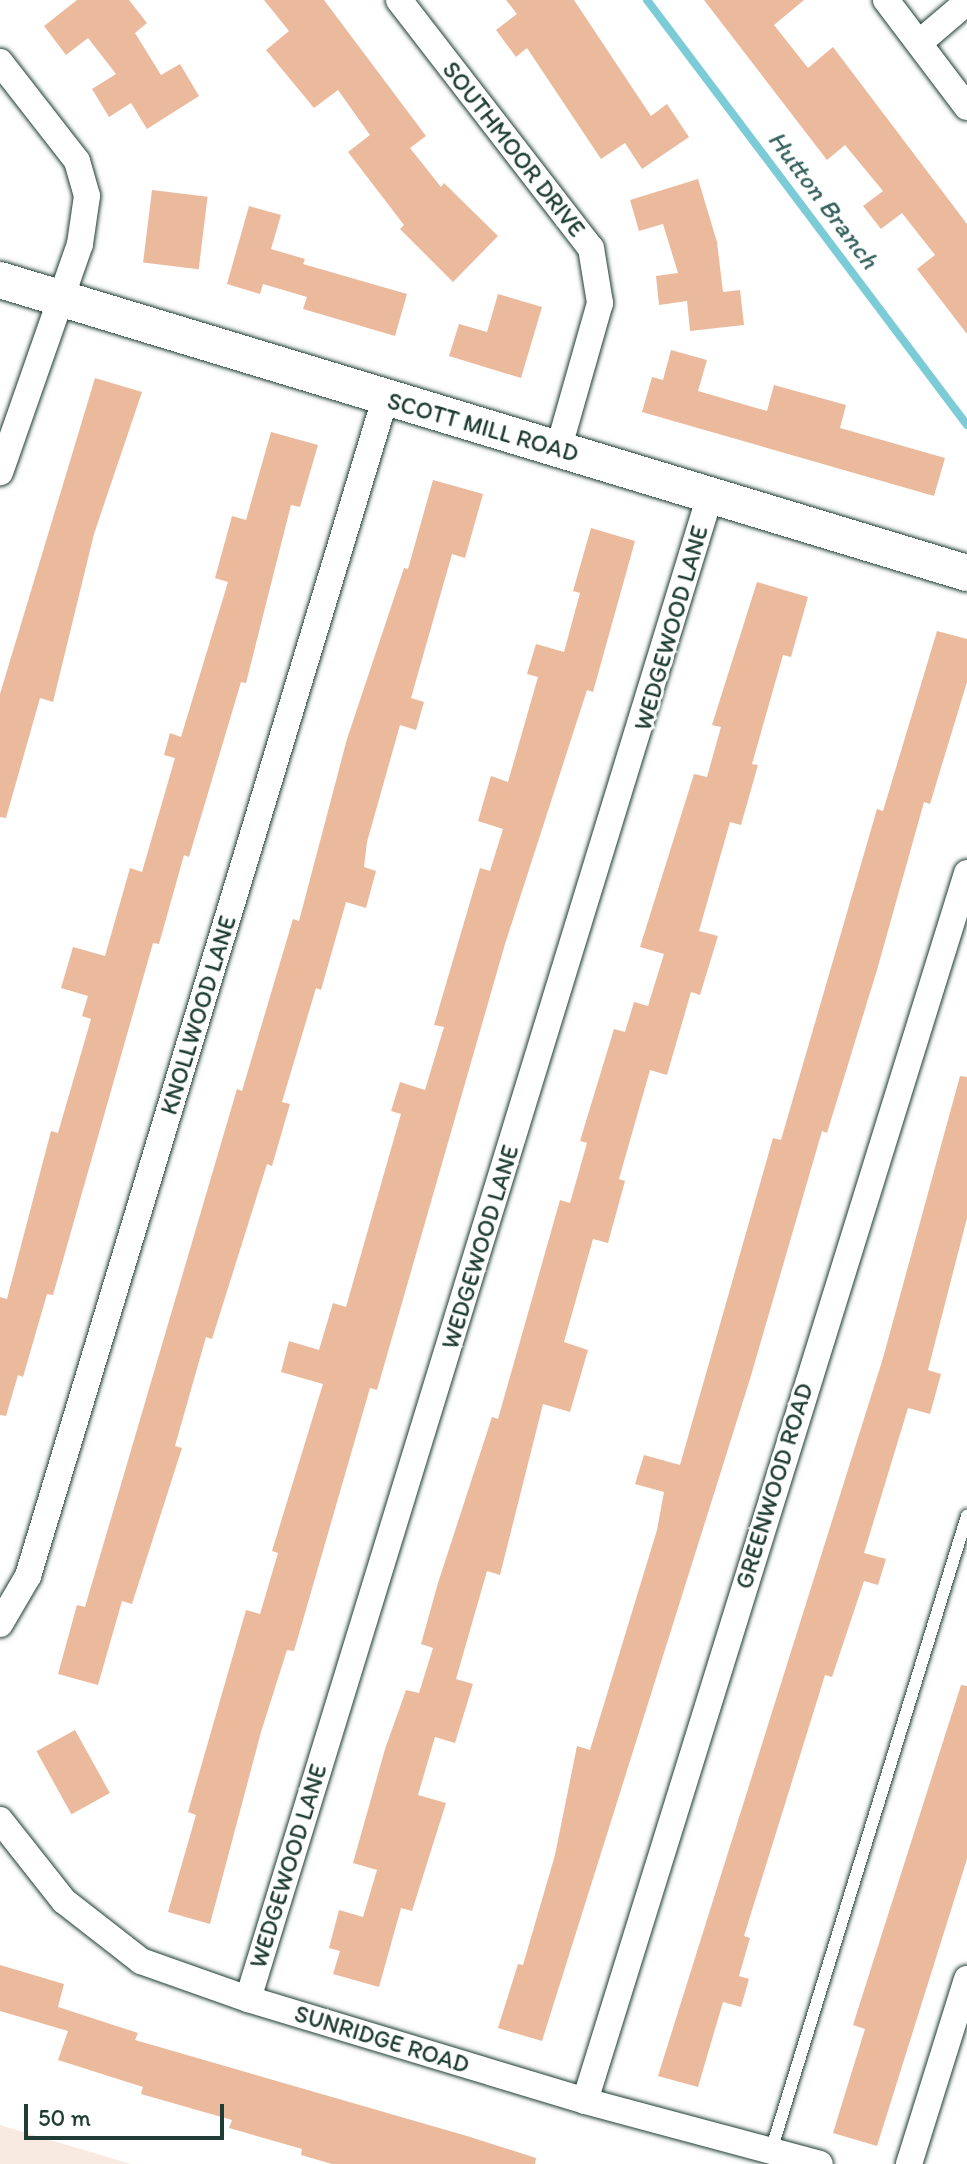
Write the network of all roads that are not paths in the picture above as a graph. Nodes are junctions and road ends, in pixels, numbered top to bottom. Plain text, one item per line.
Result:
1 (399, 0) edge
2 (886, 0) edge
3 (967, 2) edge
4 (919, 43) junction
5 (0, 62) edge
6 (967, 107) edge
7 (0, 280) edge
8 (58, 298) junction
9 (385, 399) junction
10 (559, 447) junction
11 (0, 472) edge
12 (710, 495) junction
13 (967, 573) edge
14 (967, 873) edge
15 (967, 1516) edge
16 (0, 1624) edge
17 (0, 1820) edge
18 (967, 1979) edge
19 (248, 1999) junction
20 (585, 2101) junction
21 (771, 2151) junction
22 (820, 2164) edge
23 (909, 2164) edge

1 - 10 street, SOUTHMOOR DRIVE
2 - 4 street
3 - 4 street
4 - 6 street
5 - 8 street
7 - 8 street, SCOTT MILL ROAD
8 - 9 street, SCOTT MILL ROAD
8 - 11 street
9 - 10 street, SCOTT MILL ROAD
9 - 16 street, KNOLLWOOD LANE
10 - 12 street, SCOTT MILL ROAD
12 - 13 street, SCOTT MILL ROAD
12 - 19 street, WEDGEWOOD LANE
14 - 20 street, GREENWOOD ROAD
15 - 21 lane
17 - 19 street, SUNRIDGE ROAD
18 - 23 street
19 - 20 street, SUNRIDGE ROAD
20 - 21 street, SUNRIDGE ROAD
21 - 22 street, SUNRIDGE ROAD

